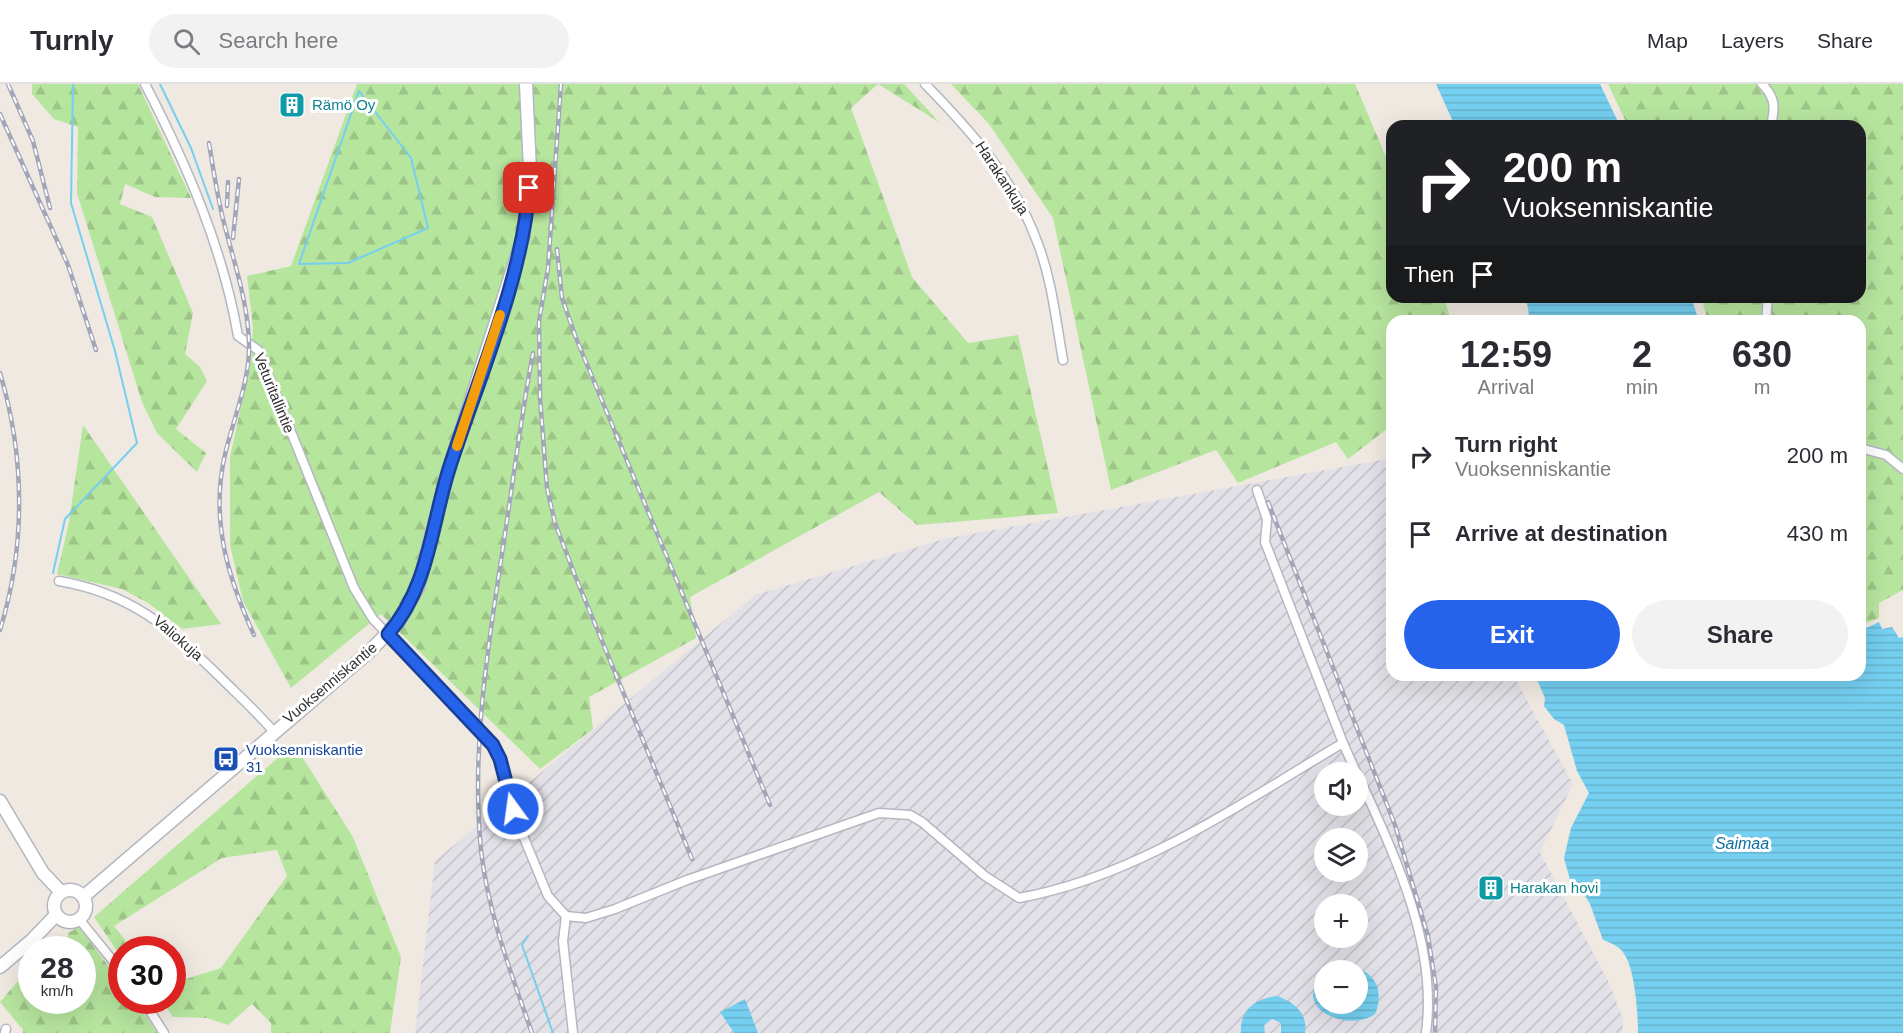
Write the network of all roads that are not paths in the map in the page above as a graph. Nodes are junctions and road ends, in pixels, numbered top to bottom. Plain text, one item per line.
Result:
1 (145, 84) edge
2 (526, 84) edge
3 (925, 84) edge
4 (1762, 84) edge
5 (1773, 120) edge
6 (1064, 360) dead end
7 (1866, 450) edge
8 (1903, 469) edge
9 (1257, 490) dead end
10 (59, 581) dead end
11 (388, 634) junction
12 (274, 732) junction
13 (1342, 743) junction
14 (1351, 762) edge
15 (1368, 798) edge
16 (0, 801) edge
17 (61, 892) junction
18 (83, 897) junction
19 (56, 915) junction
20 (566, 916) junction
21 (79, 919) junction
22 (108, 955) edge
23 (0, 967) edge
24 (152, 1014) edge
25 (164, 1033) edge
26 (573, 1033) edge
27 (1426, 1033) edge

1 - 11 street, Veturitallintie
2 - 11 street, Vuoksenniskantie
3 - 6 street, Harakankuja
4 - 5 street
7 - 8 street
9 - 13 street
10 - 12 street, Valiokuja
11 - 12 street, Vuoksenniskantie
11 - 20 street, Veturitallintie
12 - 18 street, Vuoksenniskantie
13 - 14 street
13 - 20 street
15 - 27 street
16 - 17 street
17 - 18 street
17 - 19 street
18 - 21 street
19 - 21 street
19 - 23 street
20 - 26 street
21 - 22 street
24 - 25 street

